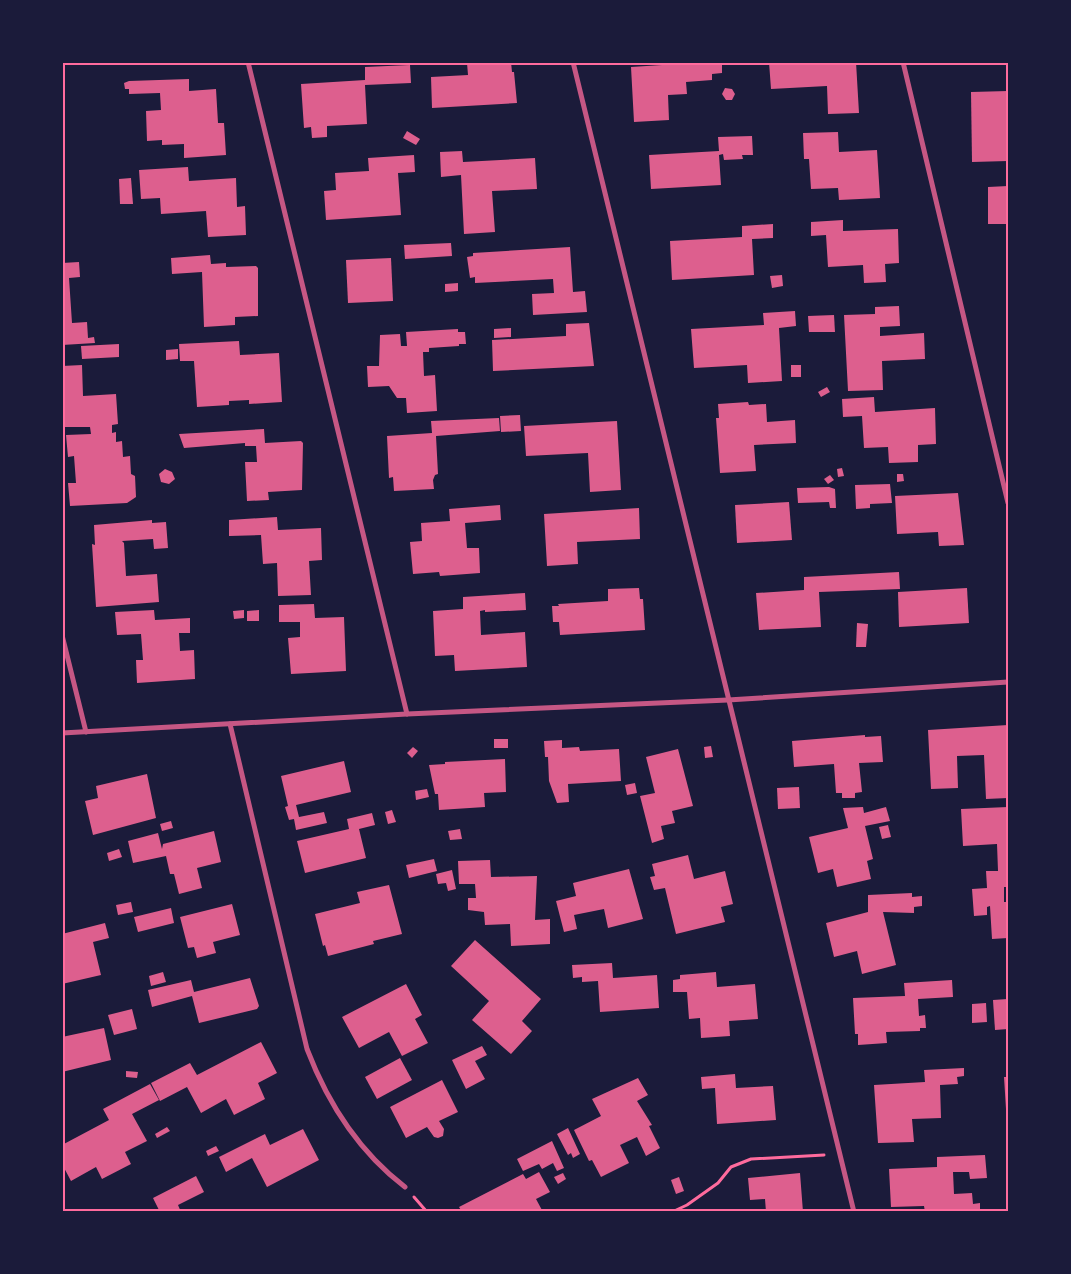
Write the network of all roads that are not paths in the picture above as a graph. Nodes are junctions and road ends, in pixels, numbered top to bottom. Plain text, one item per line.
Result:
1 (248, 62) edge
2 (573, 62) edge
3 (903, 62) edge
4 (1008, 502) edge
5 (62, 635) edge
6 (1008, 682) edge
7 (728, 700) junction
8 (407, 714) junction
9 (230, 724) junction
10 (86, 732) junction
11 (62, 733) edge
12 (405, 1187) dead end
13 (854, 1212) edge

1 - 8 street
2 - 7 street
3 - 4 street
5 - 10 street
6 - 7 street
7 - 8 street
7 - 13 street
8 - 9 street
9 - 10 street
9 - 12 street
10 - 11 street

